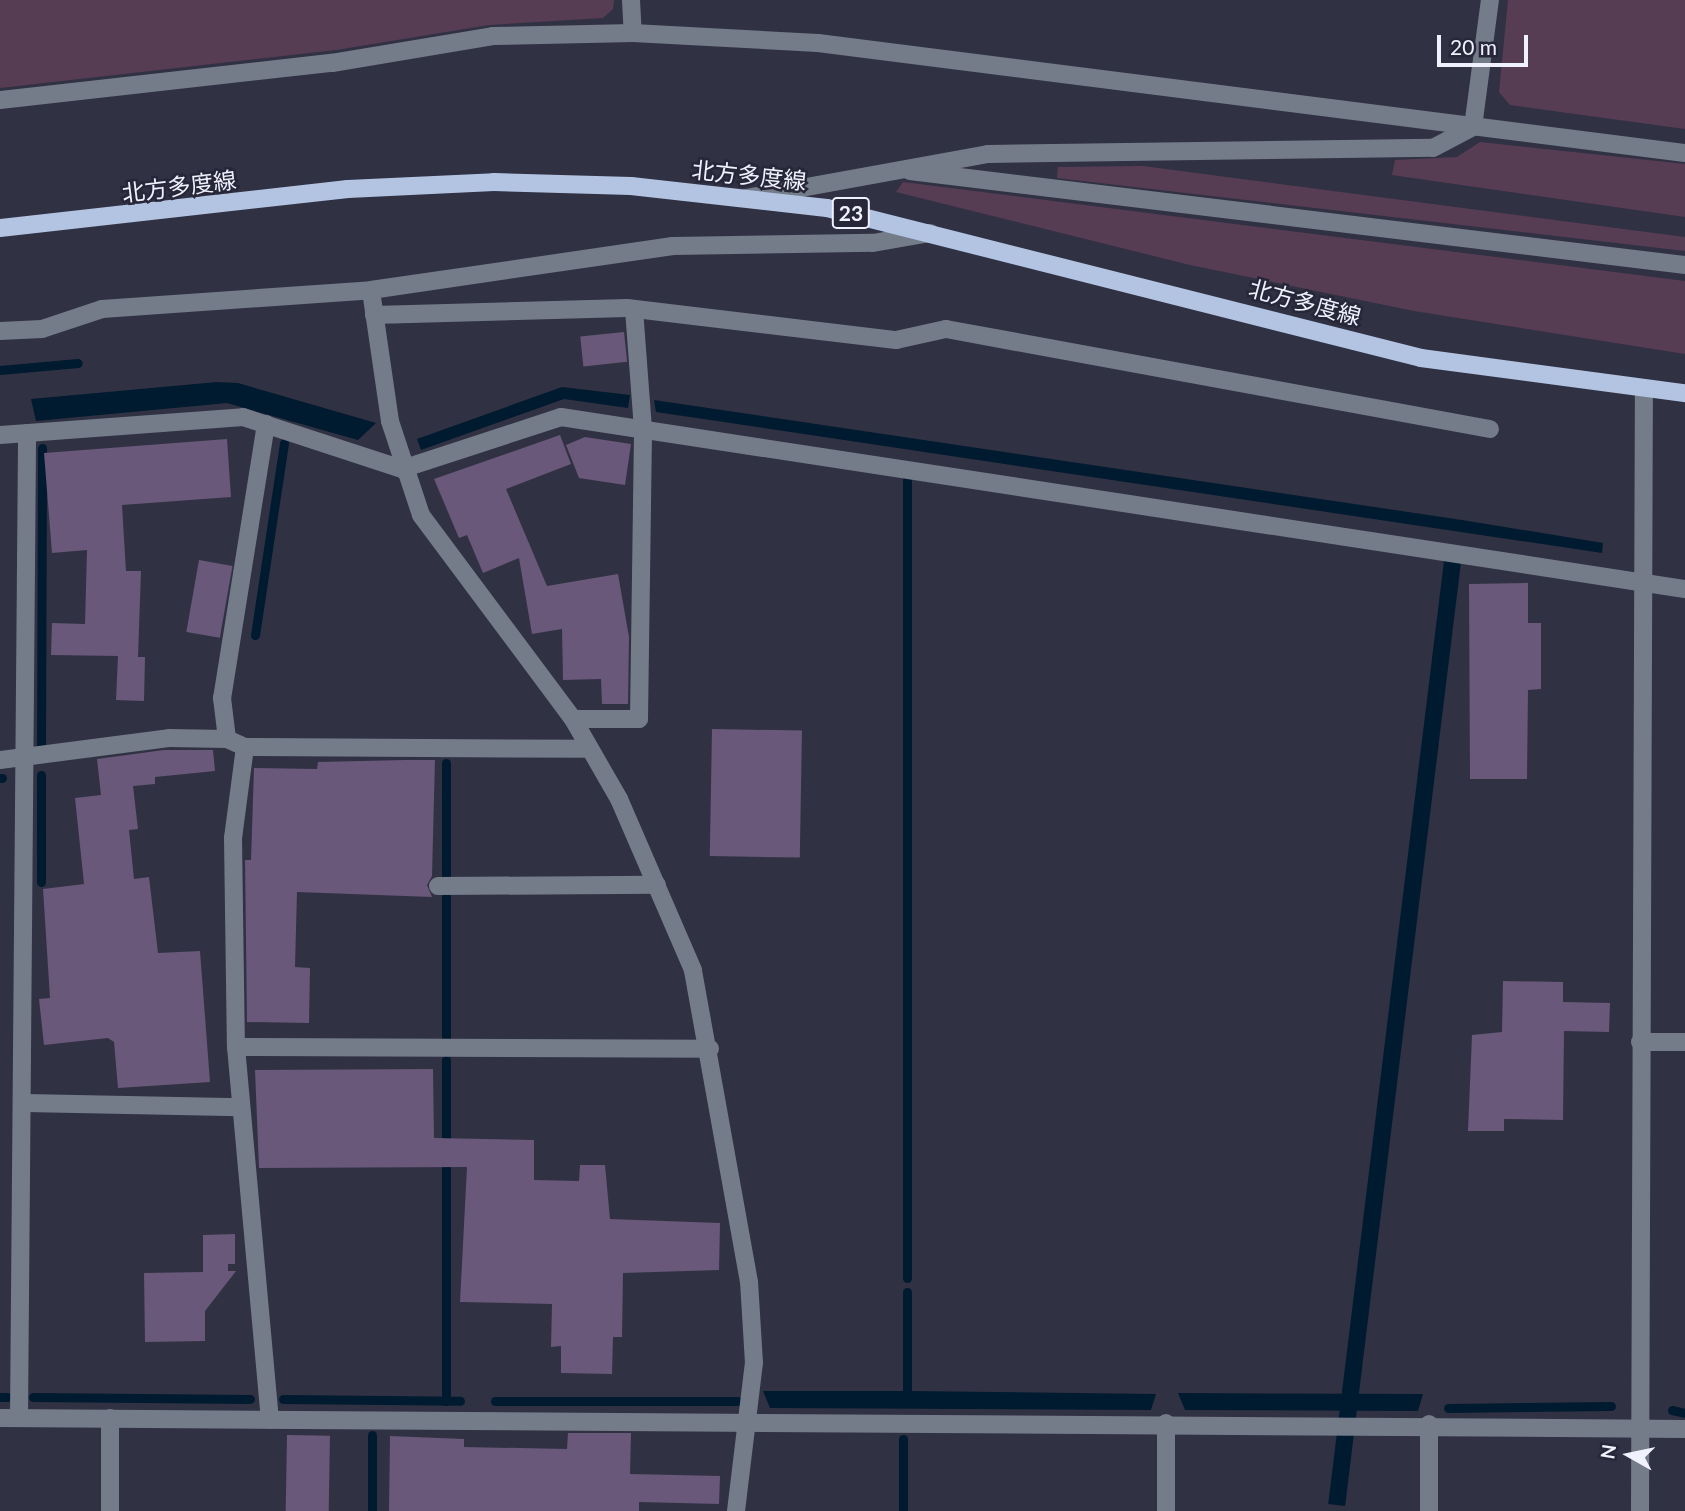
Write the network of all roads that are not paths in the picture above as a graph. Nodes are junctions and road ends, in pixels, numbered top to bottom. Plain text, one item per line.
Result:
1 (631, 0) edge
2 (1490, 0) edge
3 (633, 33) junction
4 (0, 100) edge
5 (1474, 127) junction
6 (1685, 153) edge
7 (892, 167) junction
8 (742, 198) junction
9 (0, 228) edge
10 (938, 232) junction
11 (1685, 265) edge
12 (371, 290) junction
13 (634, 309) junction
14 (374, 315) junction
15 (0, 331) edge
16 (1644, 388) junction
17 (1685, 393) edge
18 (267, 424) junction
19 (643, 429) junction
20 (1490, 429) dead end
21 (27, 433) junction
22 (0, 435) edge
23 (402, 469) junction
24 (1644, 581) junction
25 (1685, 589) edge
26 (573, 719) junction
27 (227, 739) junction
28 (245, 747) junction
29 (590, 749) junction
30 (22, 759) junction
31 (0, 760) edge
32 (657, 885) junction
33 (439, 886) dead end
34 (1640, 1042) junction
35 (1685, 1042) edge
36 (236, 1046) junction
37 (710, 1049) junction
38 (25, 1103) junction
39 (241, 1107) junction
40 (0, 1418) edge
41 (19, 1418) junction
42 (110, 1418) junction
43 (270, 1419) junction
44 (748, 1420) junction
45 (1166, 1423) junction
46 (1429, 1424) junction
47 (1640, 1426) junction
48 (1685, 1429) edge
49 (110, 1511) edge
50 (736, 1511) edge
51 (1166, 1511) edge
52 (1429, 1511) edge
53 (1640, 1511) edge

1 - 3 street
2 - 5 street
3 - 4 street
3 - 5 street
5 - 6 street
5 - 7 street
7 - 8 street
7 - 11 street
8 - 9 main road, 北方多度線 / 23
8 - 10 main road, 北方多度線 / 23
10 - 12 street
10 - 16 main road, 北方多度線 / 23
12 - 14 street
12 - 15 street
13 - 14 street
13 - 19 street
13 - 20 street
14 - 23 street
16 - 17 main road, 北方多度線 / 23
16 - 24 street
18 - 21 street
18 - 23 street
18 - 27 street
19 - 23 street
19 - 24 street
19 - 26 street
21 - 22 street
21 - 30 street
23 - 26 street
24 - 25 street
24 - 34 street
26 - 29 street
27 - 28 street
27 - 30 street
28 - 29 street
28 - 36 street
29 - 32 street
30 - 31 street
30 - 38 street
32 - 33 street
32 - 37 street
34 - 35 street
34 - 47 street
36 - 37 street
36 - 39 street
37 - 44 street
38 - 39 street
38 - 41 street
39 - 43 street
40 - 41 street
41 - 42 street
42 - 43 street
42 - 49 street
43 - 44 street
44 - 45 street
44 - 50 street
45 - 46 street
45 - 51 street
46 - 47 street
46 - 52 street
47 - 48 street
47 - 53 street

